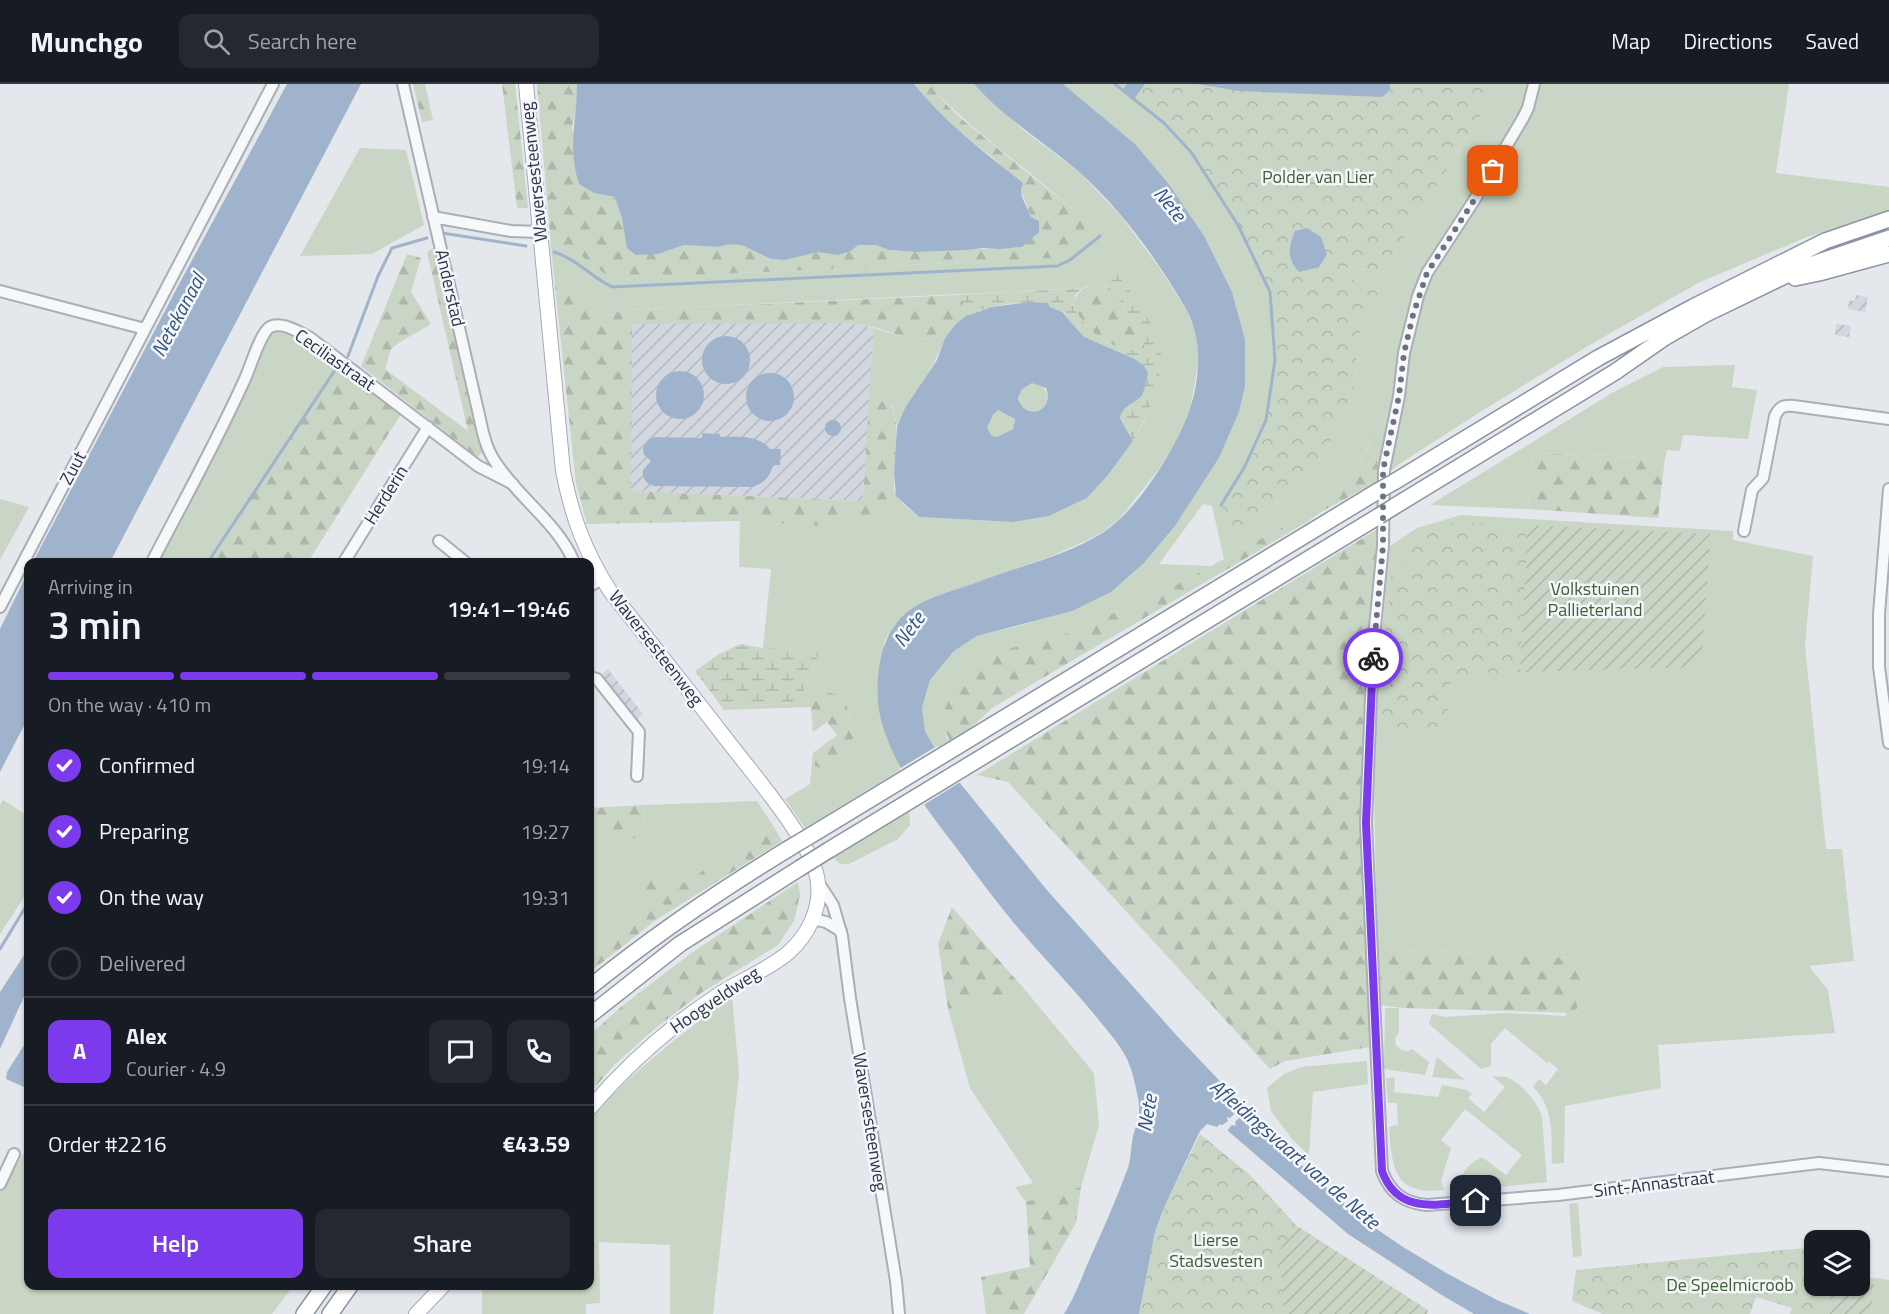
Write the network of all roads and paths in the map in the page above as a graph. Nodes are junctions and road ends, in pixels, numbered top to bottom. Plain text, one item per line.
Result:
1 (273, 84) edge
2 (403, 84) edge
3 (526, 84) edge
4 (1534, 84) edge
5 (434, 217) junction
6 (1889, 219) edge
7 (1889, 230) edge
8 (540, 232) junction
9 (1889, 238) edge
10 (1889, 254) edge
11 (1769, 277) junction
12 (0, 291) edge
13 (145, 329) junction
14 (1889, 419) edge
15 (428, 427) junction
16 (513, 484) junction
17 (1889, 490) edge
18 (1744, 531) dead end
19 (439, 541) dead end
20 (26, 558) edge
21 (154, 558) edge
22 (346, 558) edge
23 (460, 558) edge
24 (572, 558) edge
25 (591, 558) edge
26 (24, 561) edge
27 (594, 563) edge
28 (602, 579) junction
29 (594, 584) edge
30 (0, 607) edge
31 (1884, 615) edge
32 (594, 678) edge
33 (1889, 743) edge
34 (638, 776) dead end
35 (818, 882) junction
36 (812, 919) junction
37 (841, 931) junction
38 (594, 984) edge
39 (594, 1012) edge
40 (594, 1104) edge
41 (14, 1154) dead end
42 (1889, 1171) edge
43 (0, 1184) edge
44 (321, 1290) edge
45 (347, 1290) edge
46 (439, 1290) edge
47 (304, 1314) edge
48 (330, 1314) edge
49 (416, 1314) edge
50 (899, 1314) edge

1 - 13 street, Zuut
2 - 5 street, Anderstad
3 - 8 main road, Waversesteenweg
4 - 42 street, Sint-Annastraat
5 - 8 street
5 - 16 street, Anderstad
6 - 11 highway
7 - 11 highway
8 - 25 main road, Waversesteenweg
9 - 11 highway
10 - 11 highway
11 - 38 highway, bridge
11 - 39 highway, bridge
12 - 13 street
13 - 20 street, Zuut
14 - 18 street
15 - 16 street, Ceciliastraat
15 - 21 street, Ceciliastraat
15 - 22 street, Herderin
16 - 24 street, Ceciliastraat
17 - 31 street
19 - 23 street
26 - 30 street, Zuut
27 - 28 main road, Waversesteenweg
28 - 29 street
28 - 35 main road, Waversesteenweg
31 - 33 street
32 - 34 street
35 - 36 main road, Hoogveldweg
35 - 37 street, Waversesteenweg
36 - 37 street
36 - 40 main road, Hoogveldweg
37 - 50 street, Waversesteenweg
41 - 43 street
44 - 47 highway
45 - 48 highway
46 - 49 main road

